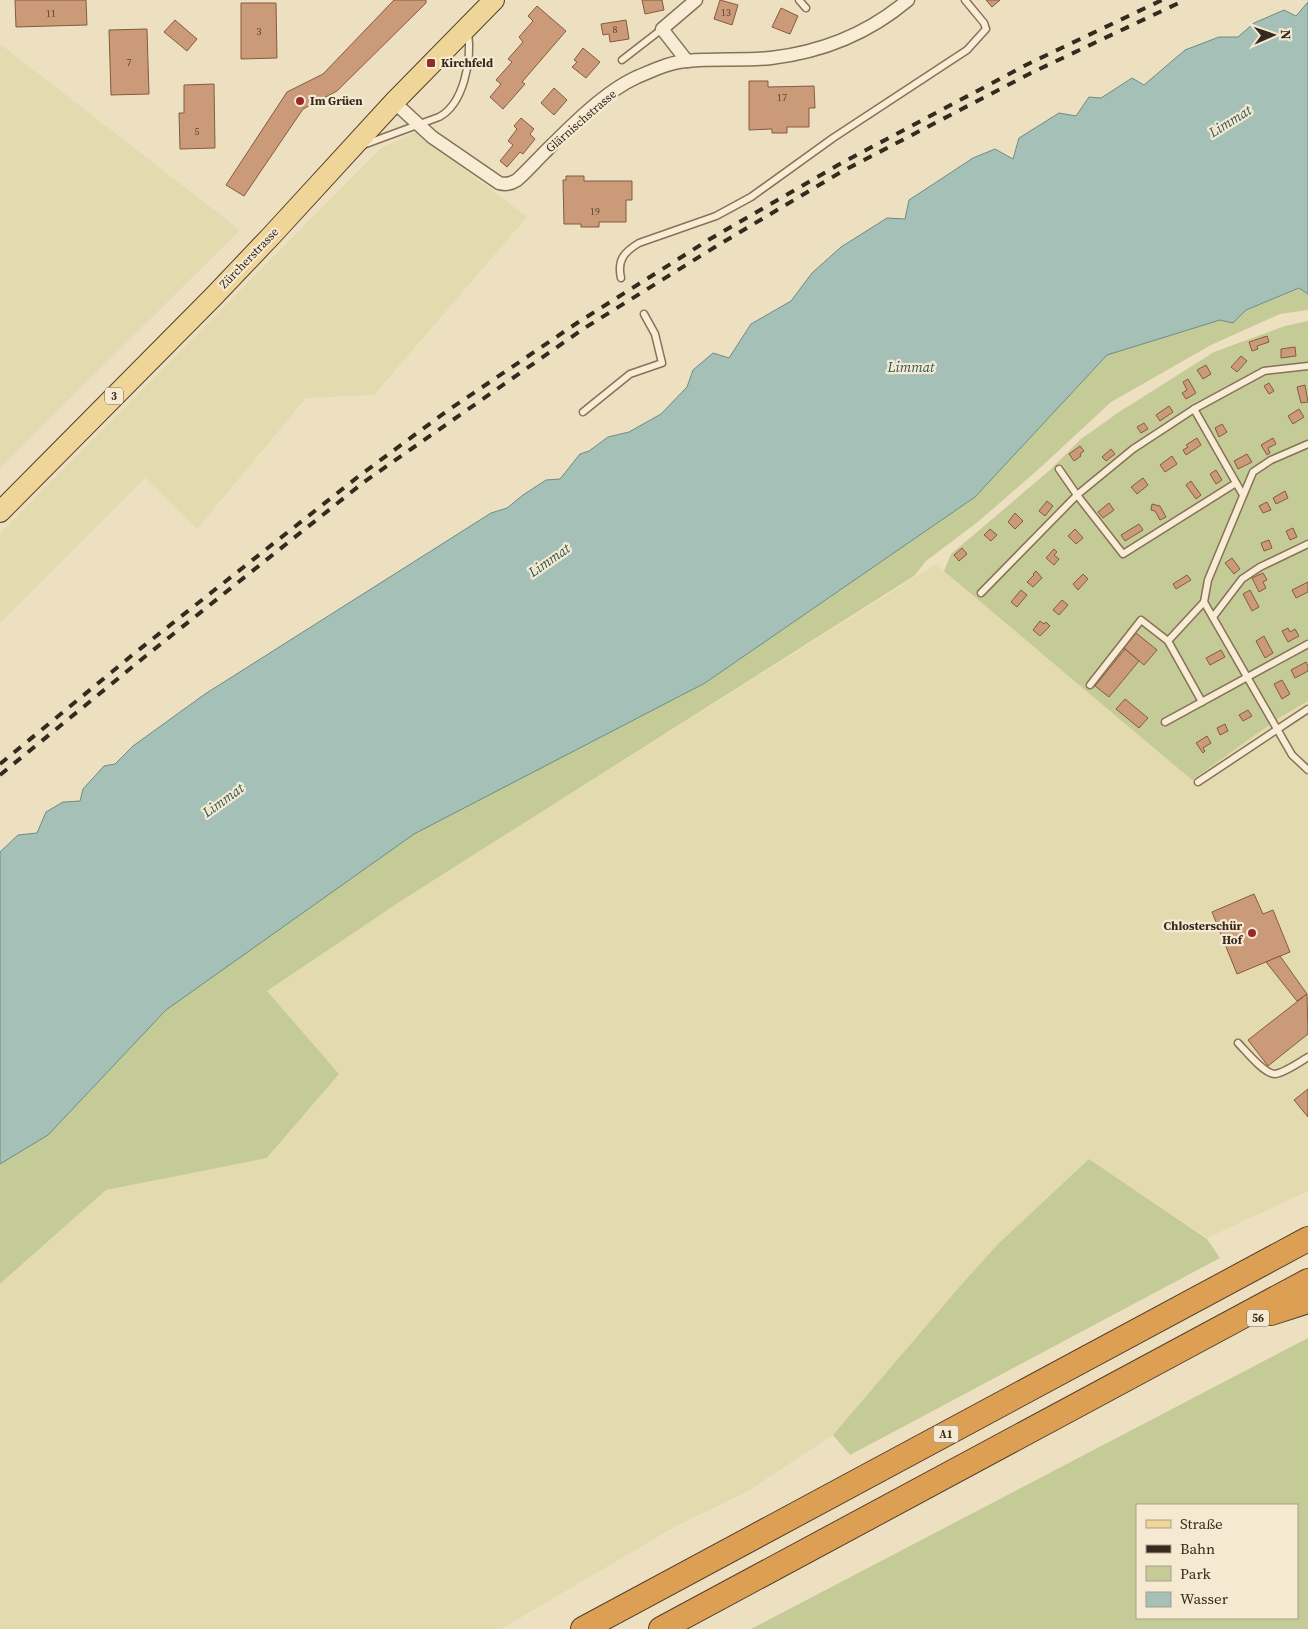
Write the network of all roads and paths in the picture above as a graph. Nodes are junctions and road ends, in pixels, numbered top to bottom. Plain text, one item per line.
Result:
1 (494, 0) edge
2 (696, 0) edge
3 (799, 0) edge
4 (908, 0) edge
5 (965, 0) edge
6 (806, 8) dead end
7 (467, 27) junction
8 (662, 29) junction
9 (622, 60) dead end
10 (686, 60) junction
11 (394, 102) junction
12 (419, 124) junction
13 (347, 151) junction
14 (621, 278) dead end
15 (644, 314) dead end
16 (1308, 366) edge
17 (1194, 409) junction
18 (583, 412) dead end
19 (1308, 444) edge
20 (1059, 469) dead end
21 (1236, 483) junction
22 (1077, 495) junction
23 (1244, 495) junction
24 (0, 512) edge
25 (1308, 544) edge
26 (981, 593) dead end
27 (1204, 602) junction
28 (1213, 617) junction
29 (1168, 640) junction
30 (1308, 644) edge
31 (1248, 677) junction
32 (1090, 685) dead end
33 (1202, 702) junction
34 (1308, 709) edge
35 (1165, 722) dead end
36 (1277, 730) junction
37 (1308, 770) edge
38 (1198, 782) dead end
39 (1238, 1043) dead end
40 (1308, 1057) edge
41 (1308, 1239) edge
42 (1308, 1281) edge
43 (1308, 1301) edge
44 (1207, 1335) junction
45 (583, 1629) edge
46 (661, 1629) edge

1 - 7 main road, Zürcherstrasse / 3
2 - 8 street
3 - 6 lane
4 - 10 street, Glärnischstrasse
5 - 14 lane
7 - 11 main road, Zürcherstrasse / 3
7 - 12 lane
8 - 9 lane
8 - 10 street
10 - 12 street, Glärnischstrasse
11 - 12 street, Glärnischstrasse
11 - 13 main road, Zürcherstrasse / 3
12 - 13 lane
13 - 24 main road, Zürcherstrasse / 3
15 - 18 lane
16 - 17 lane
17 - 21 lane
17 - 22 lane
19 - 23 lane
20 - 22 lane
21 - 22 lane
21 - 23 lane
22 - 26 lane
23 - 27 lane
25 - 28 lane
27 - 28 lane
27 - 29 lane
28 - 31 lane
29 - 32 lane
29 - 33 lane
30 - 31 lane
31 - 33 lane
31 - 36 lane
33 - 35 lane
34 - 36 lane
36 - 37 lane
36 - 38 lane
39 - 40 lane
41 - 45 highway, A1
42 - 44 highway
43 - 44 highway, 56
44 - 46 highway

